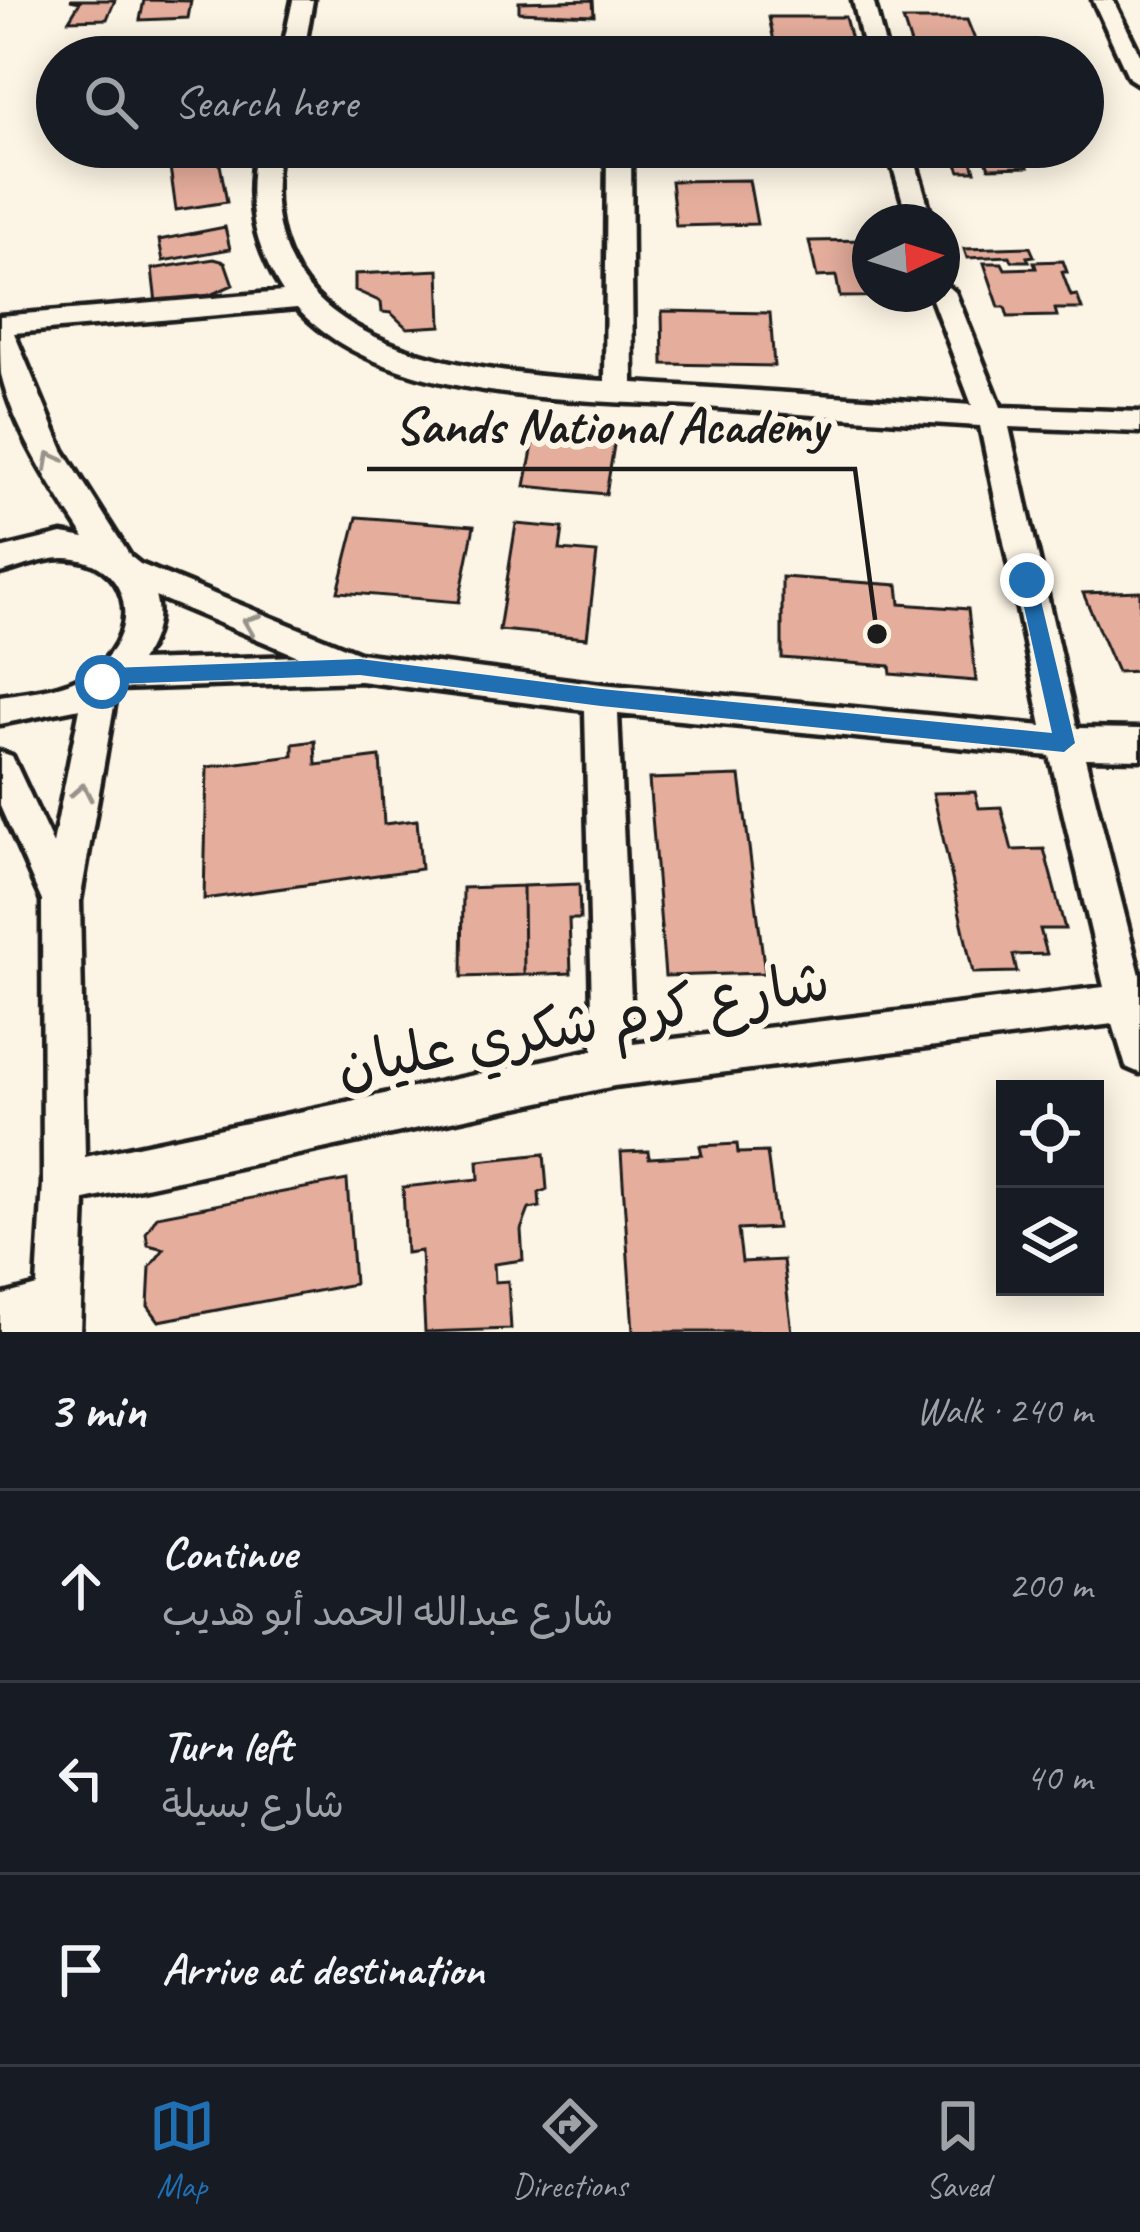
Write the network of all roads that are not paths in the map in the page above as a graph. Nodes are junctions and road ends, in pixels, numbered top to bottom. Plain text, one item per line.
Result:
1 (303, 0) edge
2 (863, 0) edge
3 (1102, 0) edge
4 (296, 36) edge
5 (872, 36) edge
6 (1140, 78) edge
7 (265, 168) edge
8 (619, 168) edge
9 (905, 168) edge
10 (916, 204) edge
11 (301, 299) junction
12 (950, 312) edge
13 (0, 329) edge
14 (619, 391) junction
15 (992, 419) junction
16 (1140, 422) edge
17 (0, 561) edge
18 (125, 566) junction
19 (360, 667) junction
20 (106, 679) junction
21 (601, 698) junction
22 (0, 710) edge
23 (1064, 743) junction
24 (1140, 744) edge
25 (0, 767) edge
26 (61, 901) junction
27 (1127, 1003) junction
28 (1140, 1053) edge
29 (614, 1066) junction
30 (64, 1183) junction
31 (58, 1317) edge
32 (0, 1318) edge

1 - 4 street
2 - 5 street
3 - 6 street
7 - 11 street
8 - 14 street
9 - 10 street
11 - 13 street
11 - 14 street
12 - 15 street
18 -> 13 street
14 - 15 street
15 - 16 street
15 - 23 street
17 - 18 street
19 -> 18 street
18 - 20 street
19 - 20 street
19 - 21 street
20 - 22 street
26 -> 20 street
21 - 23 street
21 - 29 street
23 - 24 street
23 - 27 street
25 - 26 street
26 - 30 street
27 - 28 street
27 - 29 street, شارع كرم شكري عليان
29 - 30 street, شارع كرم شكري عليان
30 - 31 street
31 - 32 street

